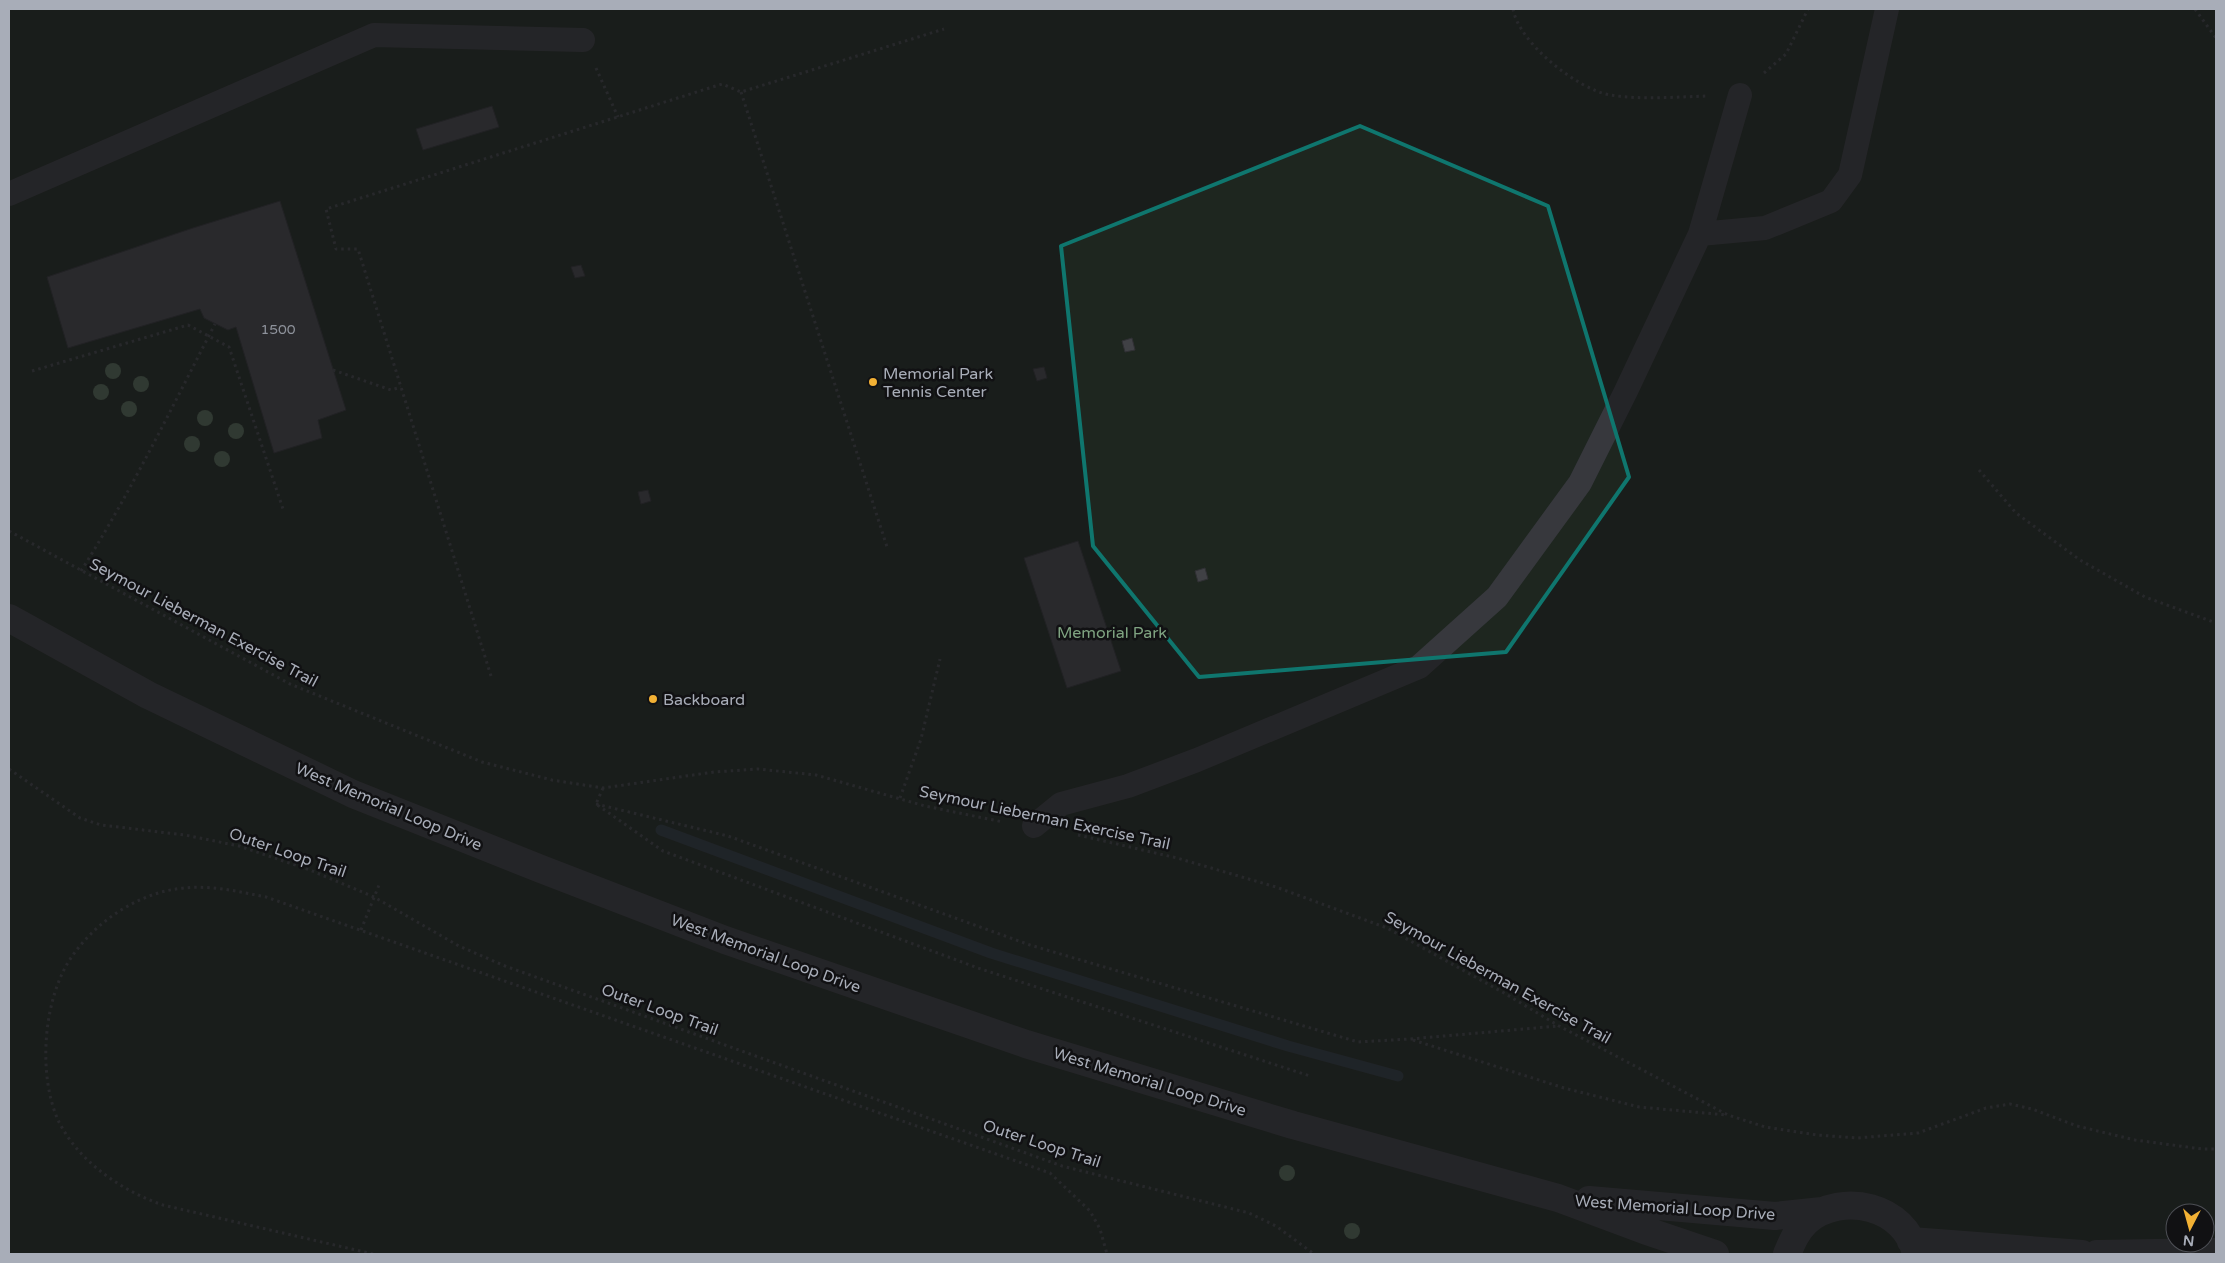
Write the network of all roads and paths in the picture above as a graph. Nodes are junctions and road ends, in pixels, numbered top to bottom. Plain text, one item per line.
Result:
1 (1513, 9) edge
2 (1808, 9) edge
3 (1887, 9) edge
4 (2195, 9) edge
5 (944, 29) dead end
6 (2216, 38) edge
7 (583, 40) joint
8 (741, 92) junction
9 (1740, 95) junction
10 (618, 117) junction
11 (9, 194) edge
12 (1700, 234) junction
13 (215, 324) dead end
14 (209, 336) junction
15 (333, 370) dead end
16 (32, 372) dead end
17 (400, 387) junction
18 (1979, 470) dead end
19 (283, 508) dead end
20 (9, 531) edge
21 (888, 550) dead end
22 (81, 571) junction
23 (9, 618) edge
24 (2216, 623) edge
25 (940, 659) dead end
26 (491, 676) dead end
27 (9, 769) edge
28 (602, 788) junction
29 (900, 798) junction
30 (596, 804) junction
31 (1034, 826) junction
32 (379, 885) dead end
33 (374, 897) junction
34 (361, 930) junction
35 (1559, 1026) junction
36 (1410, 1039) junction
37 (1310, 1076) dead end
38 (1728, 1115) junction
39 (2216, 1149) edge
40 (1558, 1198) junction
41 (1822, 1211) junction
42 (1913, 1248) edge
43 (2202, 1253) edge
44 (373, 1254) edge
45 (1107, 1254) edge
46 (1314, 1254) edge
47 (1715, 1254) edge
48 (1787, 1254) edge
49 (2082, 1254) edge
50 (2097, 1254) edge

1 - 9 path
2 - 9 path
3 - 12 lane
4 - 6 path
5 - 8 path
7 - 10 path
7 - 11 lane
8 - 10 path
8 - 21 path
9 - 12 lane
10 - 17 path
12 - 31 lane
13 - 14 path
14 - 16 path
14 - 19 path
14 - 22 path
15 - 17 path
17 - 26 path
18 - 24 path
20 - 22 path, Seymour Lieberman Exercise Trail
22 - 28 path, Seymour Lieberman Exercise Trail
23 - 40 street, West Memorial Loop Drive
25 - 29 path
27 - 33 path, Outer Loop Trail
28 - 29 path, Seymour Lieberman Exercise Trail
28 - 30 path
29 - 31 path, Seymour Lieberman Exercise Trail
30 - 36 path
30 - 37 path
31 - 35 path, Seymour Lieberman Exercise Trail
32 - 33 path
33 - 34 path
33 - 46 path, Outer Loop Trail
34 - 44 path
34 - 45 path
35 - 36 path
35 - 38 path, Seymour Lieberman Exercise Trail
36 - 38 path
38 - 39 path, Seymour Lieberman Exercise Trail
40 - 41 street, West Memorial Loop Drive
40 - 47 street, West Memorial Loop Drive
41 - 42 street, West Memorial Loop Drive
41 - 48 street
42 - 49 street
43 - 50 street

